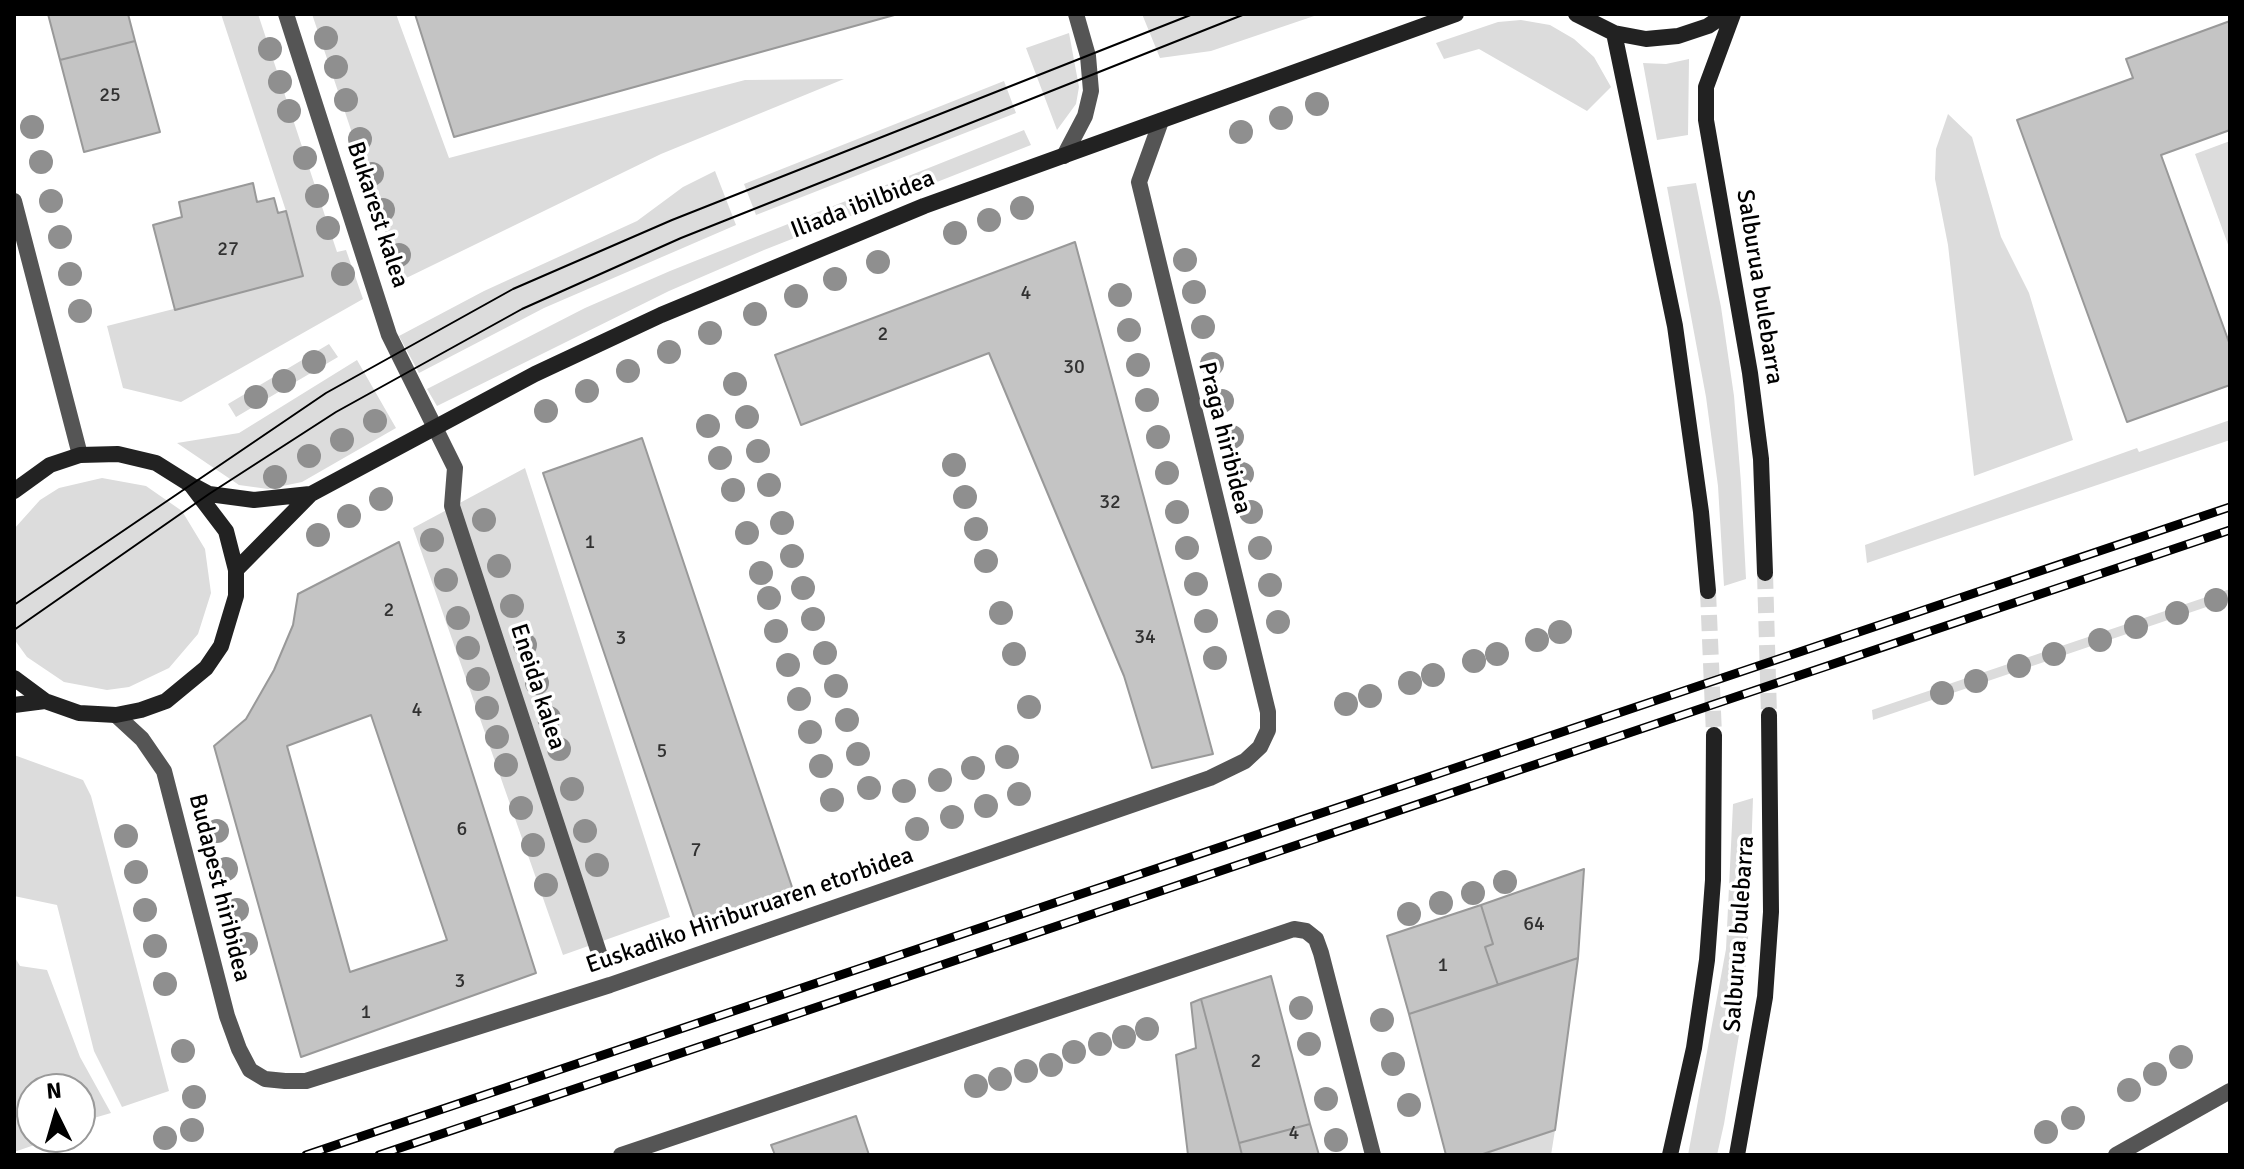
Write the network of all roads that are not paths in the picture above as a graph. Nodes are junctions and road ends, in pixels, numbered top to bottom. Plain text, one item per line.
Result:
1 (286, 14) edge
2 (1076, 14) edge
3 (1456, 14) edge
4 (1576, 14) edge
5 (1726, 14) edge
6 (1733, 14) edge
7 (1614, 33) junction
8 (1161, 121) junction
9 (1064, 156) junction
10 (14, 201) edge
11 (434, 427) junction
12 (80, 455) junction
13 (191, 485) junction
14 (14, 491) edge
15 (311, 494) junction
16 (236, 570) junction
17 (1765, 573) tunnel mouth
18 (1708, 591) tunnel mouth
19 (14, 678) edge
20 (45, 701) junction
21 (14, 705) edge
22 (116, 715) junction
23 (1769, 715) tunnel mouth
24 (1714, 735) tunnel mouth
25 (1245, 761) joint
26 (602, 962) dead end
27 (265, 1079) joint
28 (2230, 1091) edge
29 (621, 1155) edge
30 (1373, 1155) edge
31 (1670, 1155) edge
32 (1737, 1155) edge
33 (2116, 1155) edge

1 - 11 street, Bukarest kalea
2 - 9 street
3 - 8 main road, Iliada ibilbidea
4 - 7 main road
5 - 7 main road
6 - 17 main road, Salburua bulebarra
7 - 18 main road
8 - 9 main road, Iliada ibilbidea
8 - 25 street, Praga hiribidea
9 - 11 main road, Iliada ibilbidea
10 - 12 street
11 - 15 main road, Iliada ibilbidea
11 - 26 street, Eneida kalea
12 - 13 main road
12 - 14 main road
13 - 15 main road, Iliada ibilbidea
13 - 16 main road
15 - 16 main road, Iliada ibilbidea
16 - 22 main road
19 - 20 main road
20 - 21 main road
20 - 22 main road
22 - 27 street, Budapest hiribidea
23 - 32 main road, Salburua bulebarra
24 - 31 main road, Salburua bulebarra
25 - 27 street, Euskadiko Hiriburuaren etorbidea
28 - 33 street
29 - 30 street

